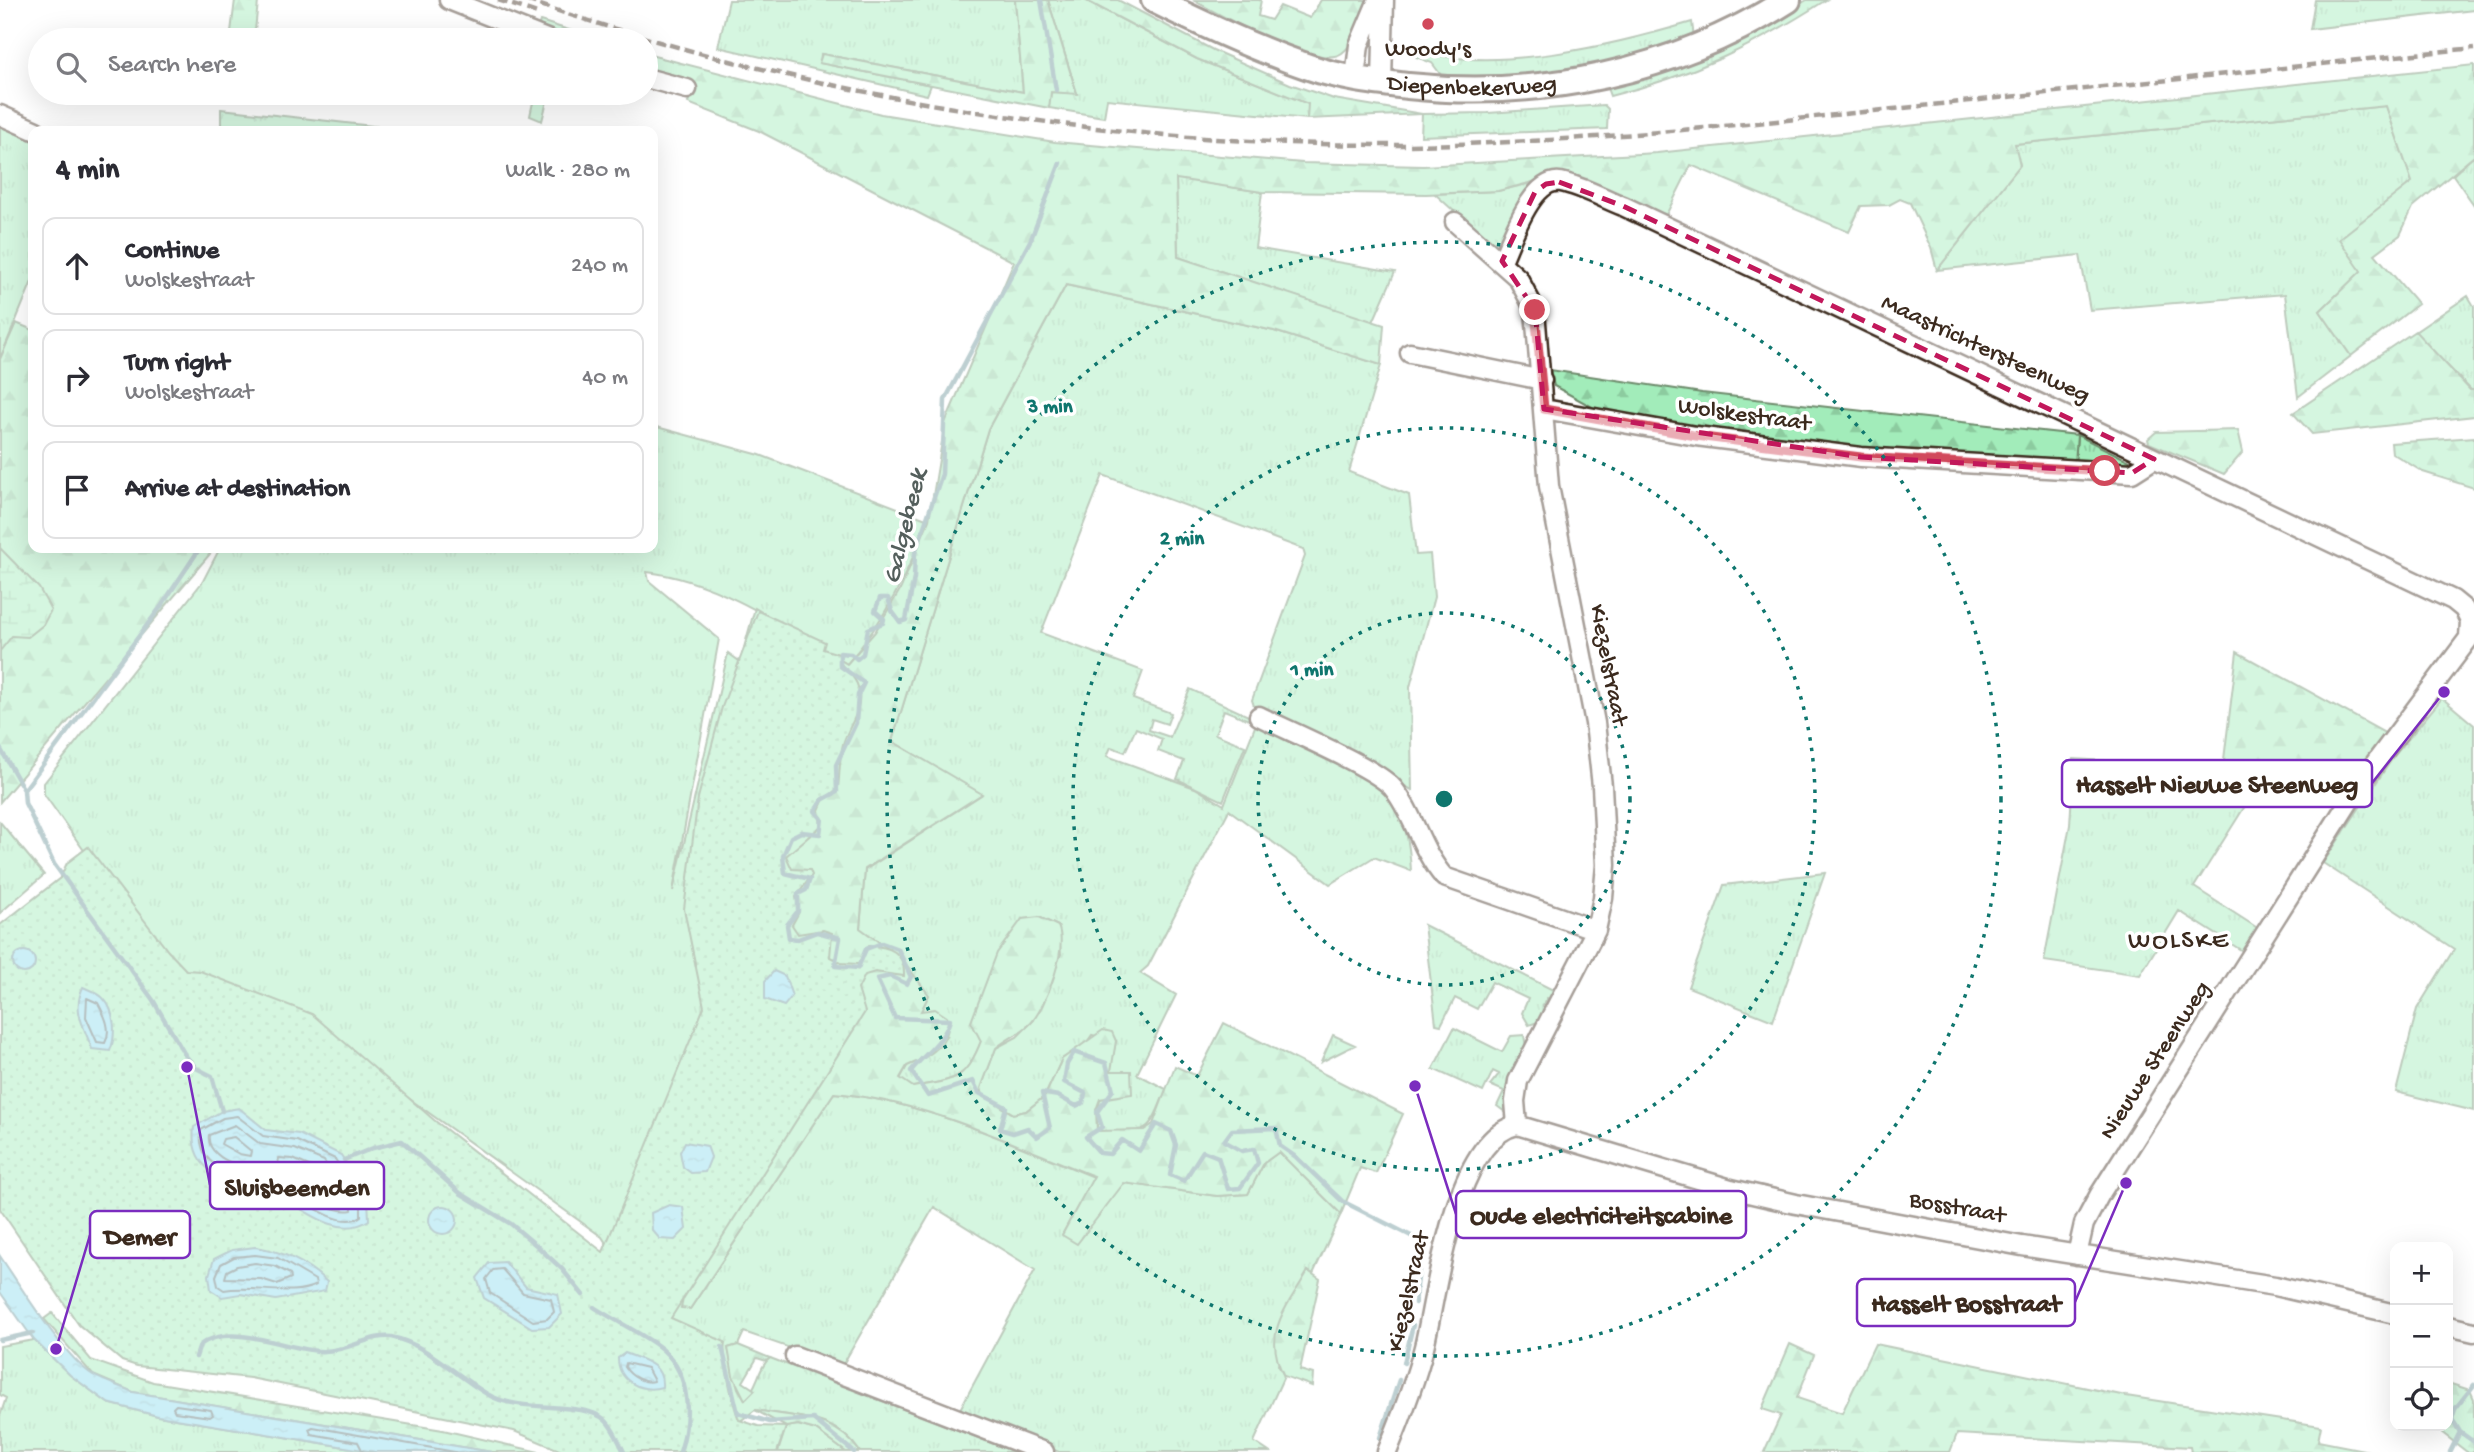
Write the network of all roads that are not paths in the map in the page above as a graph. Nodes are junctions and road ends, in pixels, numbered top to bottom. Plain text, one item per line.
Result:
1 (449, 0) edge
2 (1154, 0) edge
3 (1378, 0) edge
4 (1384, 0) edge
5 (1788, 0) edge
6 (519, 28) edge
7 (1355, 78) junction
8 (658, 81) edge
9 (1382, 83) junction
10 (687, 89) dead end
11 (0, 115) edge
12 (28, 127) edge
13 (1455, 222) dead end
14 (1502, 261) junction
15 (1410, 353) dead end
16 (1542, 380) junction
17 (1544, 409) junction
18 (2154, 458) junction
19 (2472, 620) edge
20 (1259, 716) dead end
21 (1595, 930) junction
22 (1517, 1125) junction
23 (2077, 1255) junction
24 (2390, 1313) edge
25 (2453, 1327) edge
26 (2474, 1332) edge
27 (795, 1356) dead end
28 (1044, 1452) edge
29 (1387, 1452) edge

1 - 6 street
2 - 7 main road, Diepenbekerweg
3 - 7 street
4 - 9 street
5 - 9 main road, Diepenbekerweg
7 - 9 main road, Diepenbekerweg
8 - 10 street
11 - 12 street
13 - 14 street
14 - 16 street
14 - 18 street, Maastrichtersteenweg
15 - 16 street
16 - 17 street
17 - 18 street, Wolskestraat
17 - 21 street, Kiezelstraat
18 - 19 street, Maastrichtersteenweg
19 - 23 street, Nieuwe Steenweg
20 - 21 street
21 - 22 street, Kiezelstraat
22 - 23 street, Bosstraat
22 - 29 street, Kiezelstraat
23 - 24 street, Bosstraat
25 - 26 street
27 - 28 street

